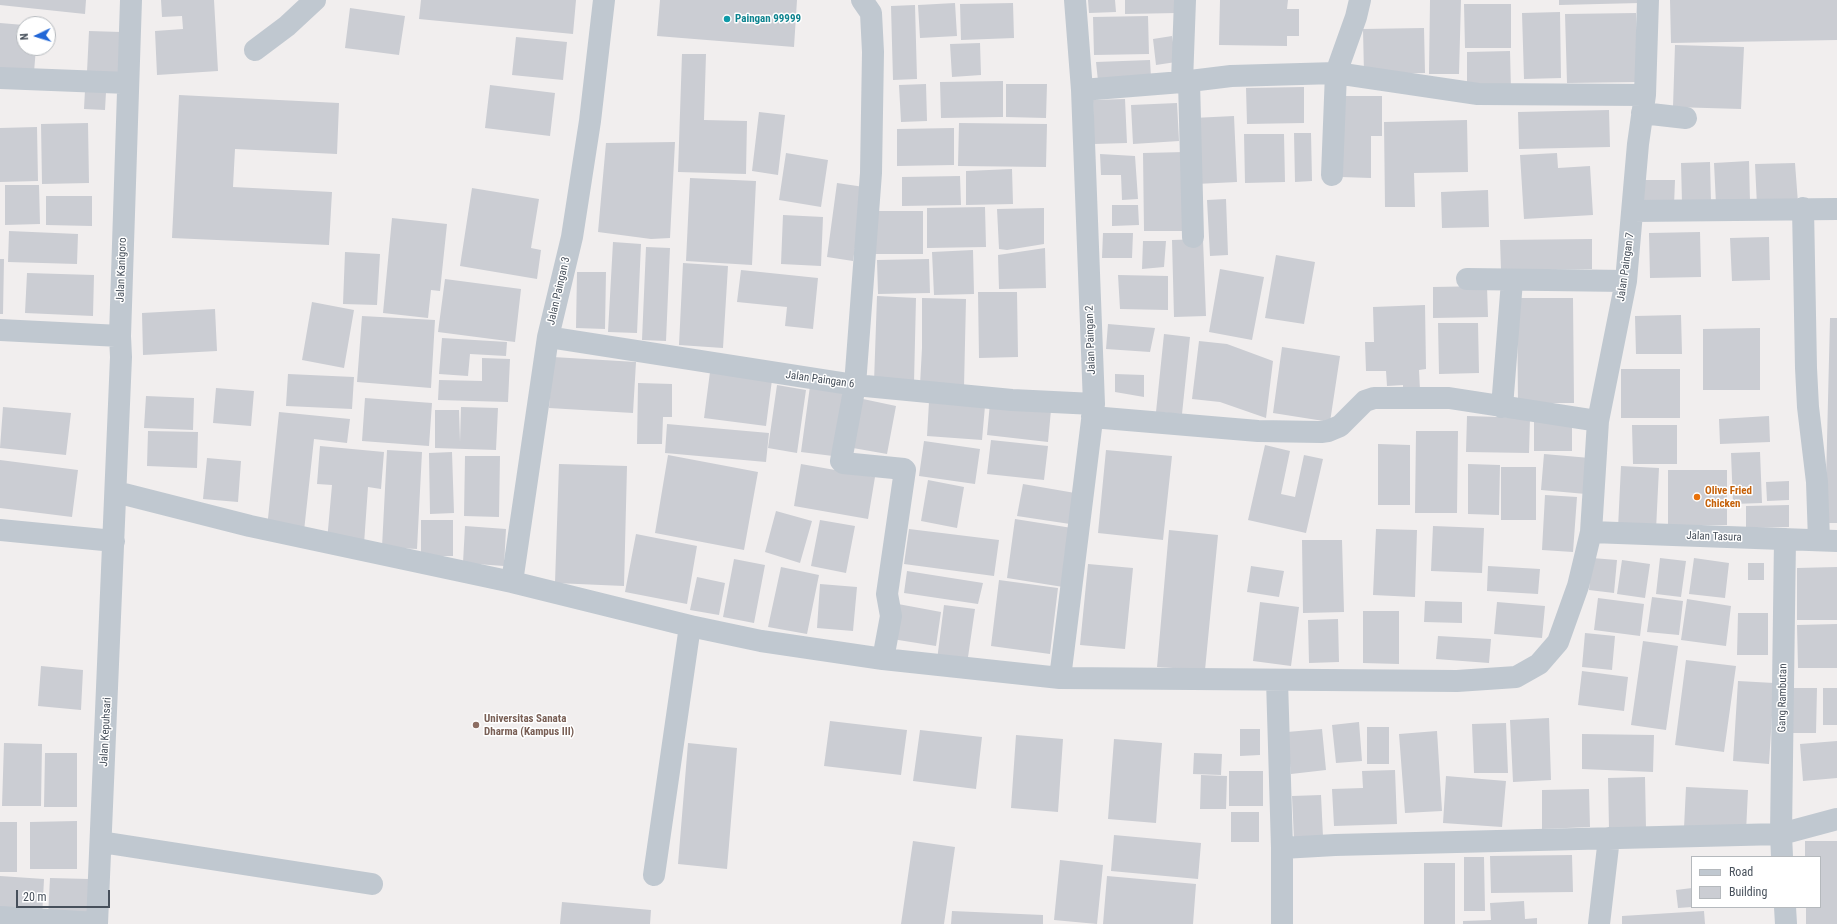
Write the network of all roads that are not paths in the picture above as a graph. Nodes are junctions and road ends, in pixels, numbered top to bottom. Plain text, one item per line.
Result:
1 (131, 0) edge
2 (315, 0) edge
3 (604, 0) edge
4 (862, 0) edge
5 (1075, 0) edge
6 (1185, 0) edge
7 (1360, 0) edge
8 (1648, 0) edge
9 (255, 50) dead end
10 (1336, 73) junction
11 (0, 78) edge
12 (1186, 82) junction
13 (128, 83) junction
14 (1082, 90) junction
15 (1643, 104) junction
16 (1686, 118) dead end
17 (1332, 175) dead end
18 (1803, 208) junction
19 (1837, 208) edge
20 (1633, 211) junction
21 (1193, 237) dead end
22 (1467, 279) dead end
23 (1512, 281) junction
24 (1626, 281) junction
25 (0, 330) edge
26 (120, 336) junction
27 (548, 338) junction
28 (855, 385) junction
29 (1502, 407) junction
30 (1093, 410) junction
31 (1598, 420) junction
32 (116, 492) junction
33 (0, 530) edge
34 (1591, 532) junction
35 (1785, 539) junction
36 (114, 541) junction
37 (1828, 541) edge
38 (512, 582) junction
39 (690, 626) junction
40 (883, 659) junction
41 (1060, 678) junction
42 (1277, 680) junction
43 (1837, 819) edge
44 (1781, 834) junction
45 (1609, 838) junction
46 (101, 842) junction
47 (1282, 848) junction
48 (1782, 856) edge
49 (654, 875) dead end
50 (372, 884) dead end
51 (1785, 908) edge
52 (0, 917) edge
53 (97, 924) edge
54 (1282, 924) edge
55 (1599, 924) edge
56 (1786, 924) edge

1 - 13 street, Jalan Kanigoro
2 - 9 street
3 - 27 street, Jalan Paingan 3
4 - 28 street
5 - 14 street, Jalan Paingan 2
6 - 12 street
7 - 10 street
8 - 15 street, Jalan Paingan 7
10 - 12 street
10 - 15 street
10 - 17 street
11 - 13 street
12 - 14 street
12 - 21 street
13 - 26 street, Jalan Kanigoro
14 - 30 street, Jalan Paingan 2
15 - 16 street
15 - 20 street, Jalan Paingan 7
18 - 19 street
18 - 20 street
18 - 37 street
20 - 24 street, Jalan Paingan 7
22 - 23 street
23 - 24 street
23 - 29 street
24 - 31 street, Jalan Paingan 7
25 - 26 street
26 - 32 street, Jalan Kanigoro
27 - 28 street, Jalan Paingan 6
27 - 38 street, Jalan Paingan 3
28 - 30 street, Jalan Paingan 6
28 - 40 street
29 - 30 street, Jalan Paingan 6
29 - 31 street, Jalan Paingan 6
30 - 41 street, Jalan Paingan 2
31 - 34 street, Jalan Paingan 7
32 - 36 street, Jalan Kanigoro
32 - 38 street, Jalan Paingan 7
33 - 36 street
34 - 35 street, Jalan Tasura
34 - 42 street, Jalan Paingan 7
35 - 37 street, Jalan Tasura
35 - 44 street, Gang Rambutan
36 - 46 street, Jalan Kepuhsari
38 - 39 street, Jalan Paingan 7
39 - 40 street, Jalan Paingan 7
39 - 49 street
40 - 41 street, Jalan Paingan 7
41 - 42 street, Jalan Paingan 7
42 - 47 street
43 - 44 street
44 - 45 street
44 - 48 street, Gang Rambutan
45 - 47 street
45 - 55 street
46 - 50 street
46 - 53 street, Jalan Kepuhsari
47 - 54 street
51 - 56 street
52 - 53 street

